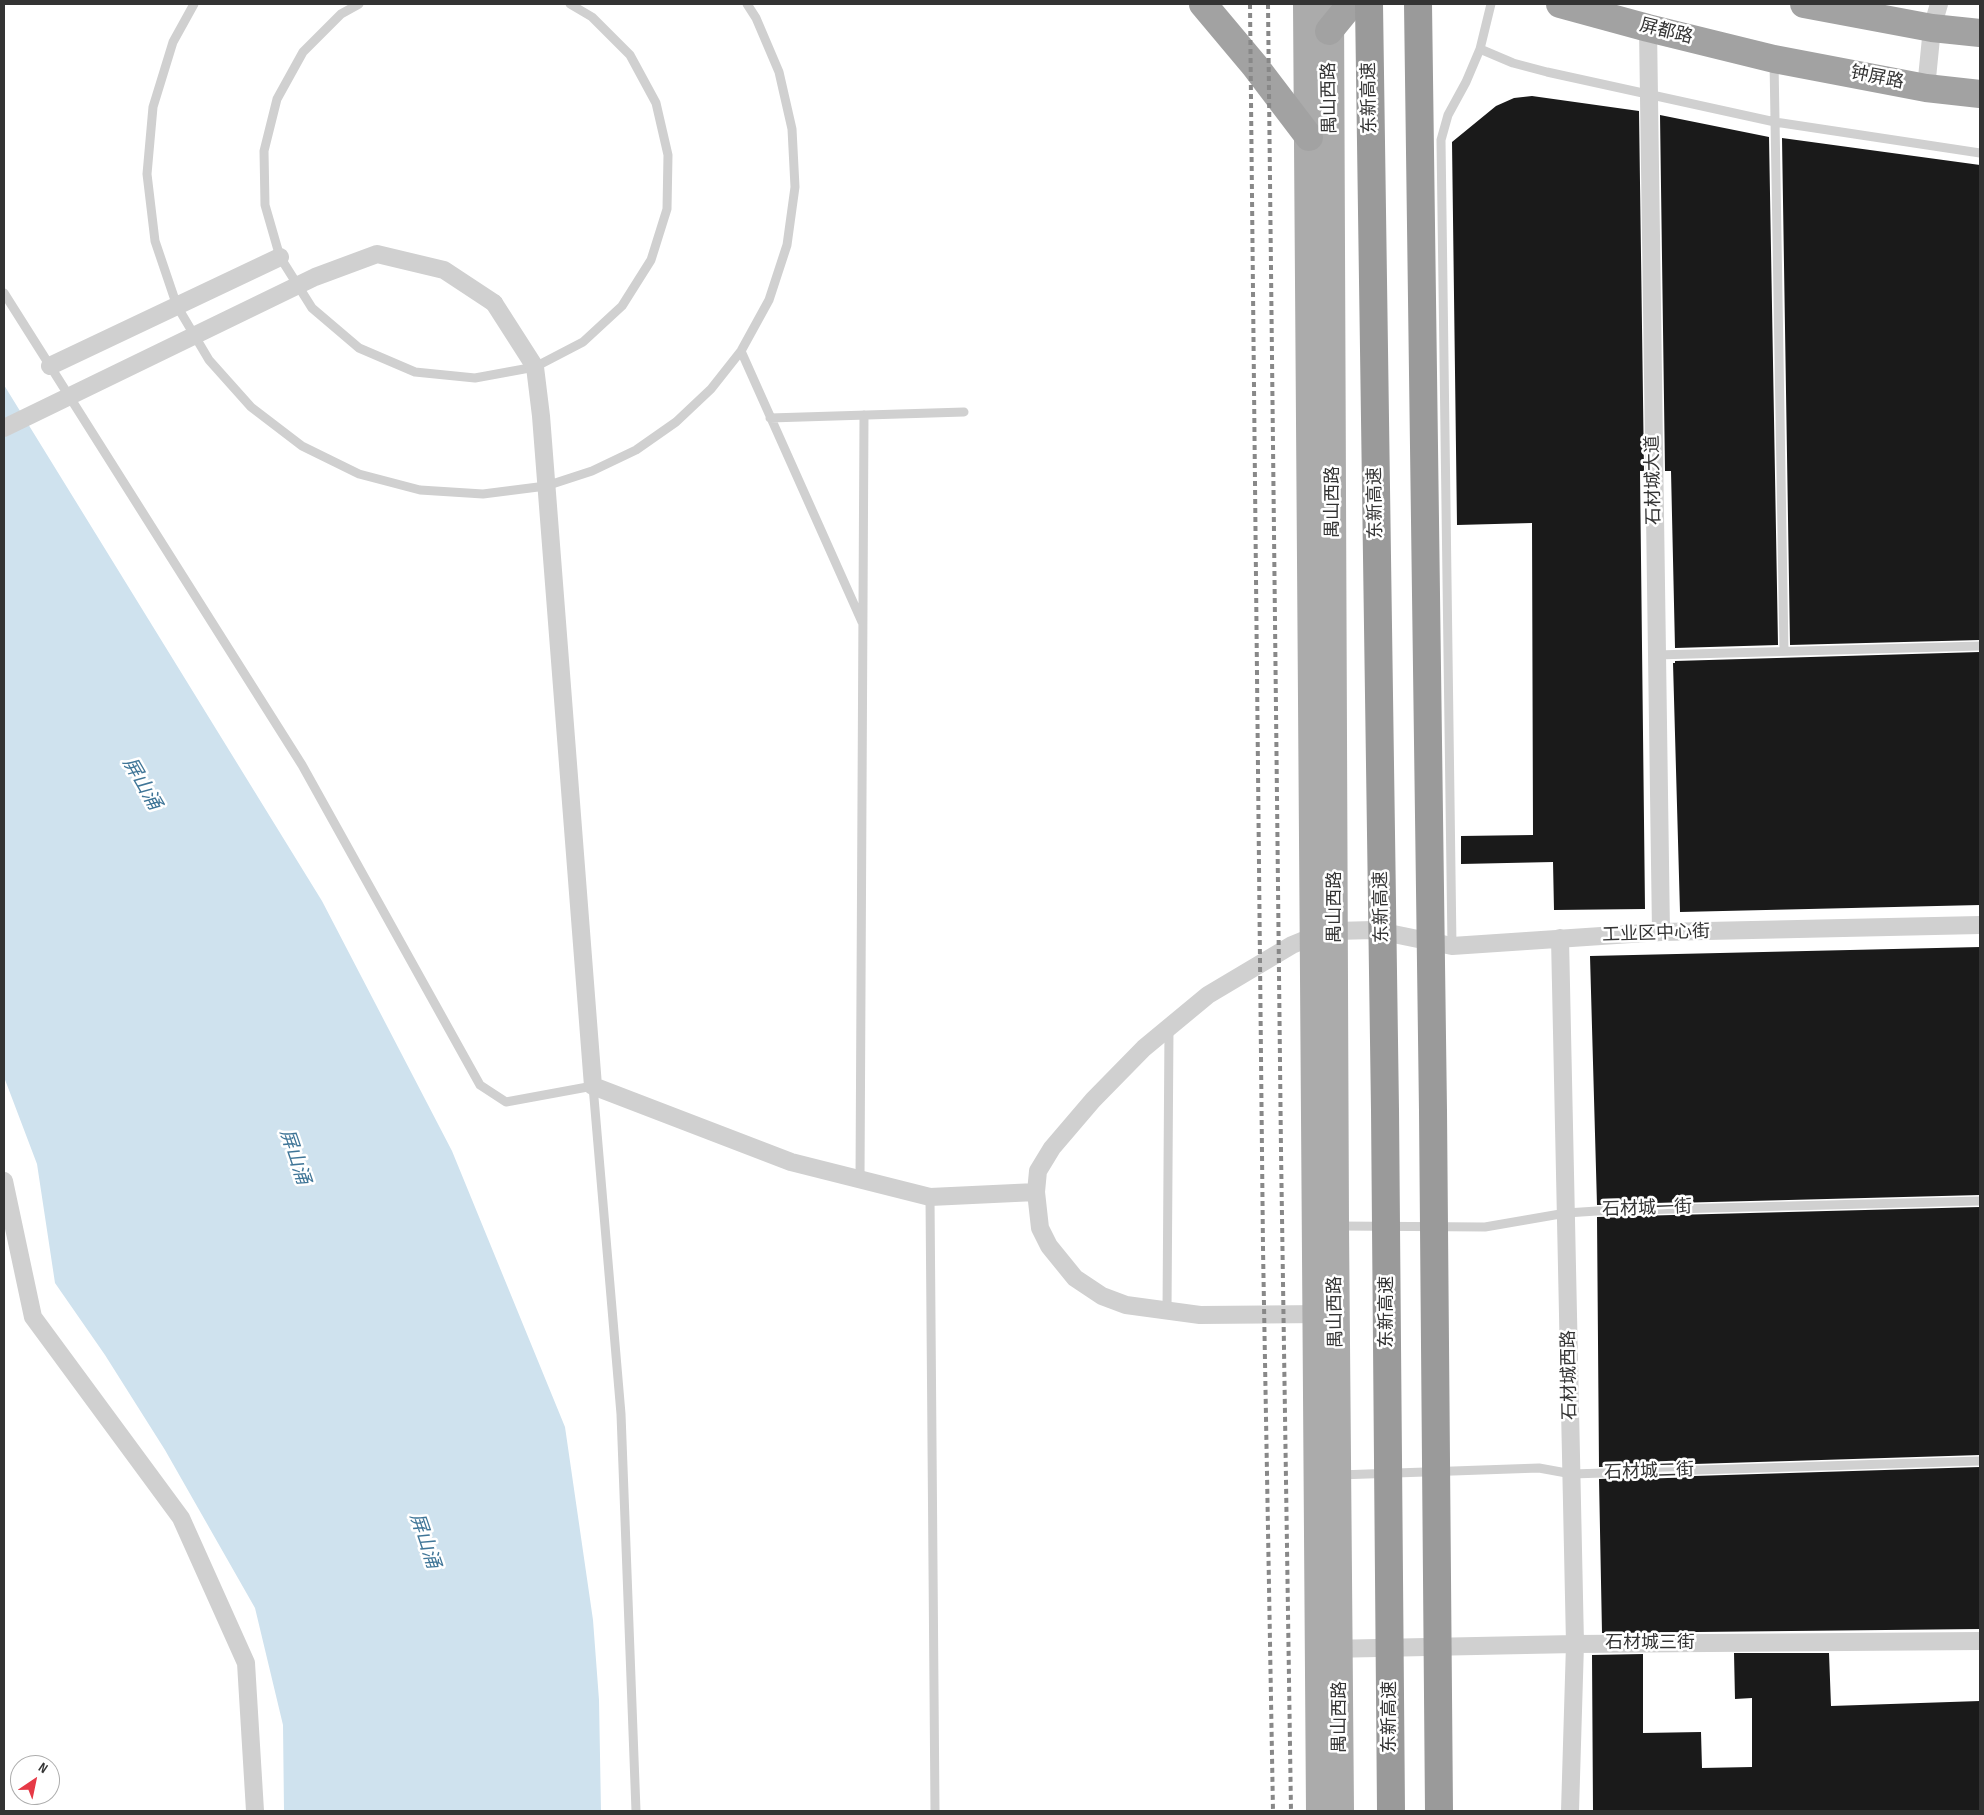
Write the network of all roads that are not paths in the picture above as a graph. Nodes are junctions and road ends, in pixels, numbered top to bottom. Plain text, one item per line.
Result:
1 (194, 4) edge
2 (359, 4) edge
3 (570, 4) edge
4 (747, 4) edge
5 (1204, 4) edge
6 (1307, 4) edge
7 (1330, 4) edge
8 (1350, 4) edge
9 (1369, 4) edge
10 (1418, 4) edge
11 (1491, 4) edge
12 (1560, 4) edge
13 (1807, 4) edge
14 (1935, 16) edge
15 (1648, 28) junction
16 (1329, 31) junction
17 (1980, 33) edge
18 (1480, 49) junction
19 (1774, 58) junction
20 (1926, 88) junction
21 (1649, 94) junction
22 (1980, 94) edge
23 (1775, 122) junction
24 (1309, 137) junction
25 (1980, 154) edge
26 (280, 257) junction
27 (4, 293) edge
28 (177, 306) junction
29 (741, 351) junction
30 (50, 366) junction
31 (535, 366) junction
32 (964, 412) dead end
33 (864, 415) junction
34 (770, 418) junction
35 (4, 428) edge
36 (546, 486) junction
37 (863, 624) junction
38 (1980, 646) edge
39 (1784, 651) junction
40 (1656, 655) junction
41 (1980, 926) edge
42 (1661, 932) junction
43 (1324, 933) junction
44 (1560, 938) junction
45 (1452, 946) junction
46 (1169, 1027) junction
47 (593, 1086) junction
48 (860, 1179) junction
49 (4, 1181) edge
50 (1036, 1192) junction
51 (930, 1197) junction
52 (1980, 1201) edge
53 (1566, 1213) junction
54 (1325, 1226) junction
55 (1167, 1310) junction
56 (1326, 1314) junction
57 (1980, 1461) edge
58 (1572, 1474) junction
59 (1328, 1476) junction
60 (1980, 1641) edge
61 (1575, 1644) junction
62 (1329, 1649) junction
63 (255, 1811) edge
64 (636, 1811) edge
65 (935, 1811) edge
66 (1320, 1811) edge
67 (1340, 1811) edge
68 (1391, 1811) edge
69 (1440, 1811) edge
70 (1570, 1811) edge

1 - 28 lane
2 - 26 lane
3 - 31 lane
4 - 29 lane
5 - 24 highway
6 - 24 main road, 禺山西路
7 - 16 main road, 禺山西路
8 - 16 highway
9 - 68 highway, 东新高速, bridge
10 - 69 highway, bridge
11 - 18 lane
12 - 15 highway, 屏都路
13 - 14 highway
14 - 17 highway
14 - 20 street
15 - 19 highway, 屏都路
15 - 21 street, 石材城大道
16 - 43 main road, 禺山西路
18 - 21 lane
18 - 45 lane
19 - 20 highway, 钟屏路
19 - 23 lane
20 - 22 highway, 钟屏路
21 - 23 lane
21 - 40 street, 石材城大道
23 - 25 lane
23 - 39 lane
24 - 43 main road, 禺山西路
26 - 28 street
26 - 31 lane
27 - 30 lane
28 - 30 street
28 - 36 lane
29 - 34 lane
29 - 36 lane
30 - 47 lane
31 - 35 street, bridge
31 - 36 street
32 - 33 lane
33 - 34 lane
33 - 37 lane
34 - 37 lane
36 - 47 street
37 - 48 lane
38 - 39 lane
39 - 40 lane
40 - 42 street, 石材城大道
41 - 42 street, 工业区中心街
42 - 44 street, 工业区中心街
43 - 45 street, 工业区中心街
43 - 46 street
43 - 54 main road, 禺山西路
44 - 45 street, 工业区中心街
44 - 53 street, 石材城西路
46 - 50 street
46 - 55 lane
47 - 48 street
47 - 64 lane
48 - 51 street
49 - 63 street
50 - 51 street
50 - 55 street
51 - 65 lane
52 - 53 lane, 石材城一街
53 - 54 lane, 石材城一街
53 - 58 street, 石材城西路
54 - 56 main road, 禺山西路
55 - 56 street
56 - 59 main road, 禺山西路
57 - 58 lane, 石材城二街
58 - 59 lane, 石材城二街
58 - 61 street, 石材城西路
59 - 62 main road, 禺山西路
60 - 61 street, 石材城三街
61 - 62 street, 石材城三街
61 - 70 street, 石材城西路
62 - 66 main road, 禺山西路
62 - 67 main road, 禺山西路

